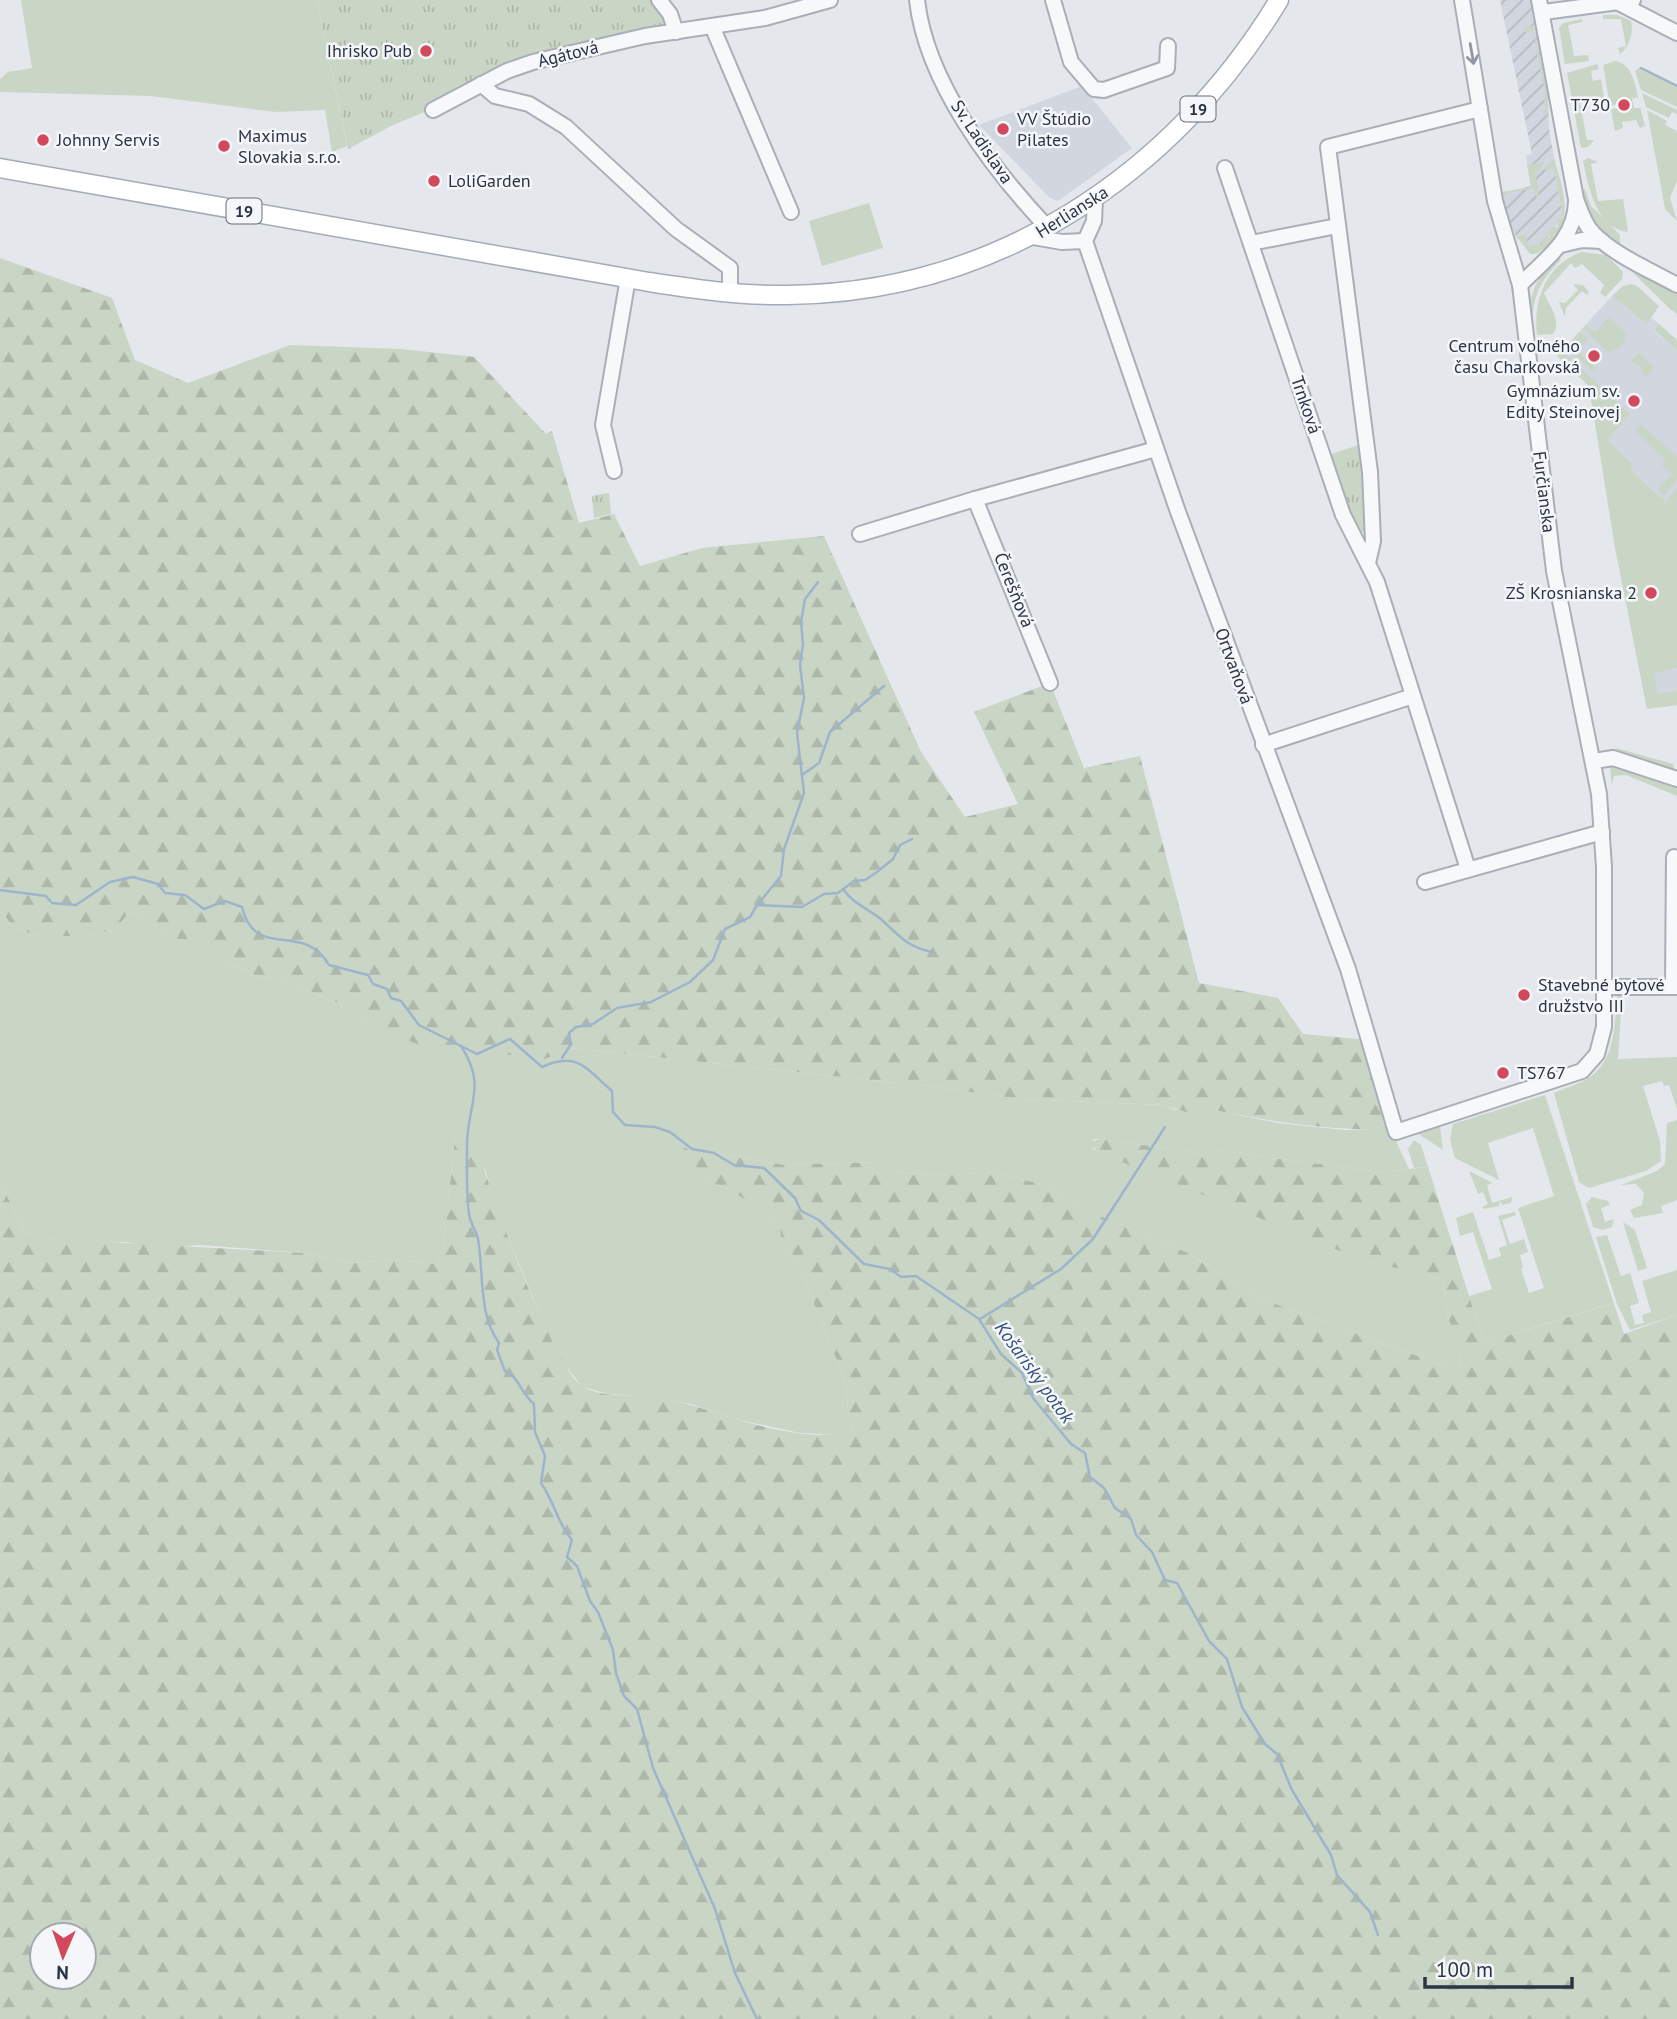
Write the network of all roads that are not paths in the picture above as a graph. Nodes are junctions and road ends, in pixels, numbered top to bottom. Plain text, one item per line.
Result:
1 (659, 0) edge
2 (830, 0) edge
3 (1053, 0) edge
4 (1279, 0) edge
5 (1462, 0) edge
6 (1626, 1) edge
7 (916, 2) edge
8 (1543, 5) edge
9 (712, 26) junction
10 (676, 32) junction
11 (1677, 33) edge
12 (1168, 46) dead end
13 (481, 84) junction
14 (1479, 109) junction
15 (433, 110) dead end
16 (0, 168) edge
17 (1224, 168) dead end
18 (1095, 200) junction
19 (791, 212) dead end
20 (1337, 226) junction
21 (1584, 231) junction
22 (1040, 233) junction
23 (1085, 241) junction
24 (1251, 243) junction
25 (628, 278) junction
26 (1520, 285) junction
27 (1677, 285) edge
28 (730, 293) junction
29 (1156, 449) junction
30 (614, 471) dead end
31 (975, 499) junction
32 (860, 534) dead end
33 (1368, 563) junction
34 (1050, 683) dead end
35 (1413, 695) junction
36 (1264, 745) junction
37 (1594, 761) junction
38 (1677, 779) edge
39 (1602, 832) junction
40 (1675, 867) edge
41 (1468, 869) junction
42 (1425, 882) dead end
43 (1604, 987) junction
44 (1675, 987) edge
45 (1590, 1065) joint

1 - 10 street
2 - 9 street, Agátová
3 - 12 street
4 - 18 main road, Herlianska / 19
5 -> 14 street, Furčianska
6 - 8 street
6 - 11 street
7 - 22 street, Sv. Ladislava
8 - 21 street
9 - 10 street, Agátová
9 - 19 street
10 - 13 street, Agátová
13 - 15 street, Agátová
13 - 28 street
14 - 20 street, Trnková
14 - 26 street, Furčianska
16 - 25 main road, 19
17 - 24 street, Trnková
18 - 22 main road, Herlianska / 19
18 - 23 street
20 - 24 street
20 - 33 street, Trnková
21 - 26 street
21 - 27 street
22 - 23 street
22 - 28 main road, Herlianska / 19
23 - 29 street, Ortvaňová
24 - 33 street, Trnková
25 - 28 main road, 19
25 - 30 street
26 - 37 street, Furčianska
29 - 31 street
29 - 36 street, Ortvaňová
31 - 32 street
31 - 34 street, Čerešňová
33 - 35 street, Trnková
35 - 36 street
35 - 41 street, Trnková
36 - 45 street, Ortvaňová
37 - 38 street
37 - 39 street, Furčianska
39 - 41 street
39 - 43 street, Furčianska
40 - 44 street
41 - 42 street
43 - 44 street
43 - 45 street, Furčianska

